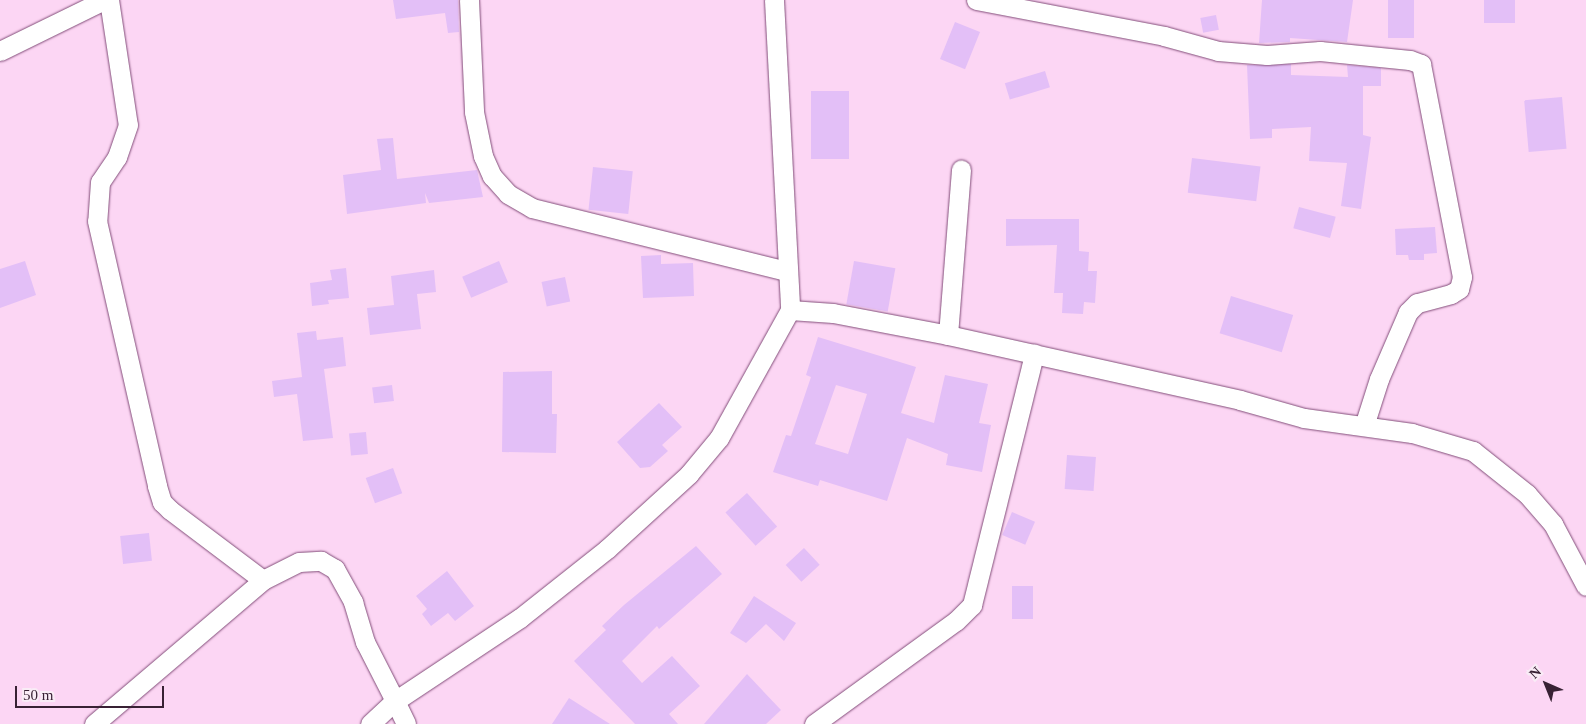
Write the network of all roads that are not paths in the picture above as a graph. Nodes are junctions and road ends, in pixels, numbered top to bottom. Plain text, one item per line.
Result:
1 (104, 0) edge
2 (109, 0) edge
3 (469, 0) edge
4 (774, 0) edge
5 (976, 0) edge
6 (0, 51) edge
7 (961, 170) dead end
8 (787, 271) junction
9 (790, 310) junction
10 (948, 336) junction
11 (1034, 354) junction
12 (1364, 426) junction
13 (263, 580) junction
14 (1586, 586) edge
15 (395, 700) junction
16 (821, 722) edge
17 (94, 724) edge
18 (370, 724) edge
19 (406, 724) edge

1 - 6 street
2 - 13 street
3 - 8 street
4 - 8 street
5 - 12 street
7 - 10 street
8 - 9 street
9 - 10 street
9 - 15 street
10 - 11 street
11 - 12 street
11 - 16 street
12 - 14 street
13 - 15 street
13 - 17 street
15 - 18 street
15 - 19 street

